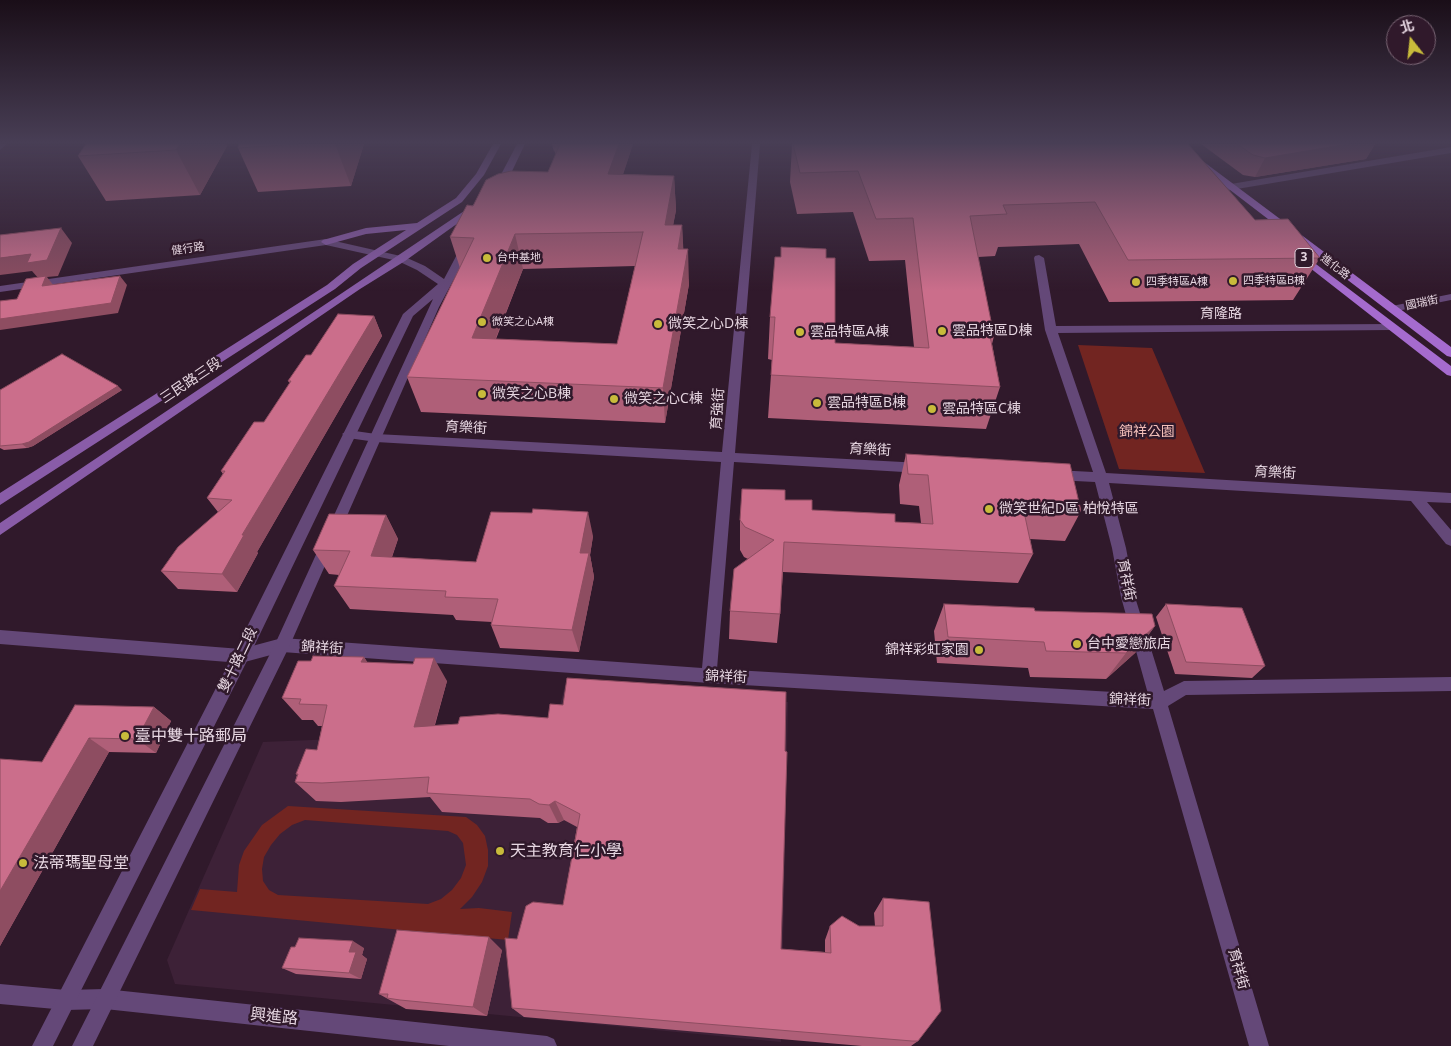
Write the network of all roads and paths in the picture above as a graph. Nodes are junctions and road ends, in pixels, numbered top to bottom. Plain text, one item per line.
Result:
1 (466, 193) edge
2 (494, 193) edge
3 (752, 193) edge
4 (1219, 193) edge
5 (1238, 193) edge
6 (488, 199) junction
7 (1230, 201) edge
8 (420, 225) junction
9 (326, 242) junction
10 (1289, 246) edge
11 (379, 253) junction
12 (1039, 258) dead end
13 (401, 259) junction
14 (445, 284) junction
15 (0, 289) edge
16 (1451, 297) edge
17 (1392, 309) junction
18 (1391, 326) junction
19 (1051, 330) junction
20 (1451, 354) edge
21 (1451, 372) edge
22 (348, 434) junction
23 (376, 438) junction
24 (729, 458) junction
25 (935, 469) edge
26 (1042, 474) edge
27 (1101, 478) junction
28 (1415, 496) junction
29 (1451, 498) edge
30 (0, 500) edge
31 (0, 530) edge
32 (1451, 540) edge
33 (0, 637) edge
34 (282, 645) junction
35 (241, 656) junction
36 (708, 676) junction
37 (1451, 684) edge
38 (1160, 702) junction
39 (0, 994) edge
40 (105, 999) junction
41 (66, 1000) junction
42 (42, 1046) edge
43 (82, 1046) edge
44 (547, 1046) edge
45 (1259, 1046) edge

1 - 8 main road, 三民路三段
2 - 6 main road, 三民路三段
3 - 24 street, 育強街
4 - 7 main road
5 - 17 main road, 進化路 / 3
6 - 13 main road, 三民路三段
6 - 14 street, 雙十路二段
8 - 9 main road
8 - 11 main road, 三民路三段
9 - 11 street, 健行路
9 - 15 street, 健行路
10 - 18 main road, 進化路 / 3
11 - 13 street
11 - 30 main road, 三民路三段
12 - 19 street, 育祥街
13 - 14 street
13 - 31 main road, 三民路三段
14 - 22 street, 雙十路二段
14 - 23 street, 雙十路二段
16 - 17 street, 國瑞街
17 - 20 main road, 進化路 / 3
18 - 19 street, 育隆路
18 - 21 main road, 進化路 / 3
19 - 27 street, 育祥街
22 - 23 street, 育樂街
22 - 35 street, 雙十路二段
23 - 24 street, 育樂街
23 - 34 street, 雙十路二段
24 - 25 street, 育樂街
24 - 36 street, 育強街
26 - 27 street, 育樂街
27 - 28 street, 育樂街
27 - 38 street, 育祥街
28 - 29 street, 育樂街
28 - 32 street
33 - 35 street, 錦祥街
34 - 35 street, 錦祥街
34 - 36 street, 錦祥街
34 - 40 street, 雙十路二段
35 - 41 street, 雙十路二段
36 - 38 street, 錦祥街
37 - 38 street, 錦祥街
38 - 45 street, 育祥街
39 - 41 street, 興進路
40 - 41 street, 興進路
40 - 43 street, 雙十路二段
40 - 44 street, 興進路
41 - 42 street, 雙十路二段

